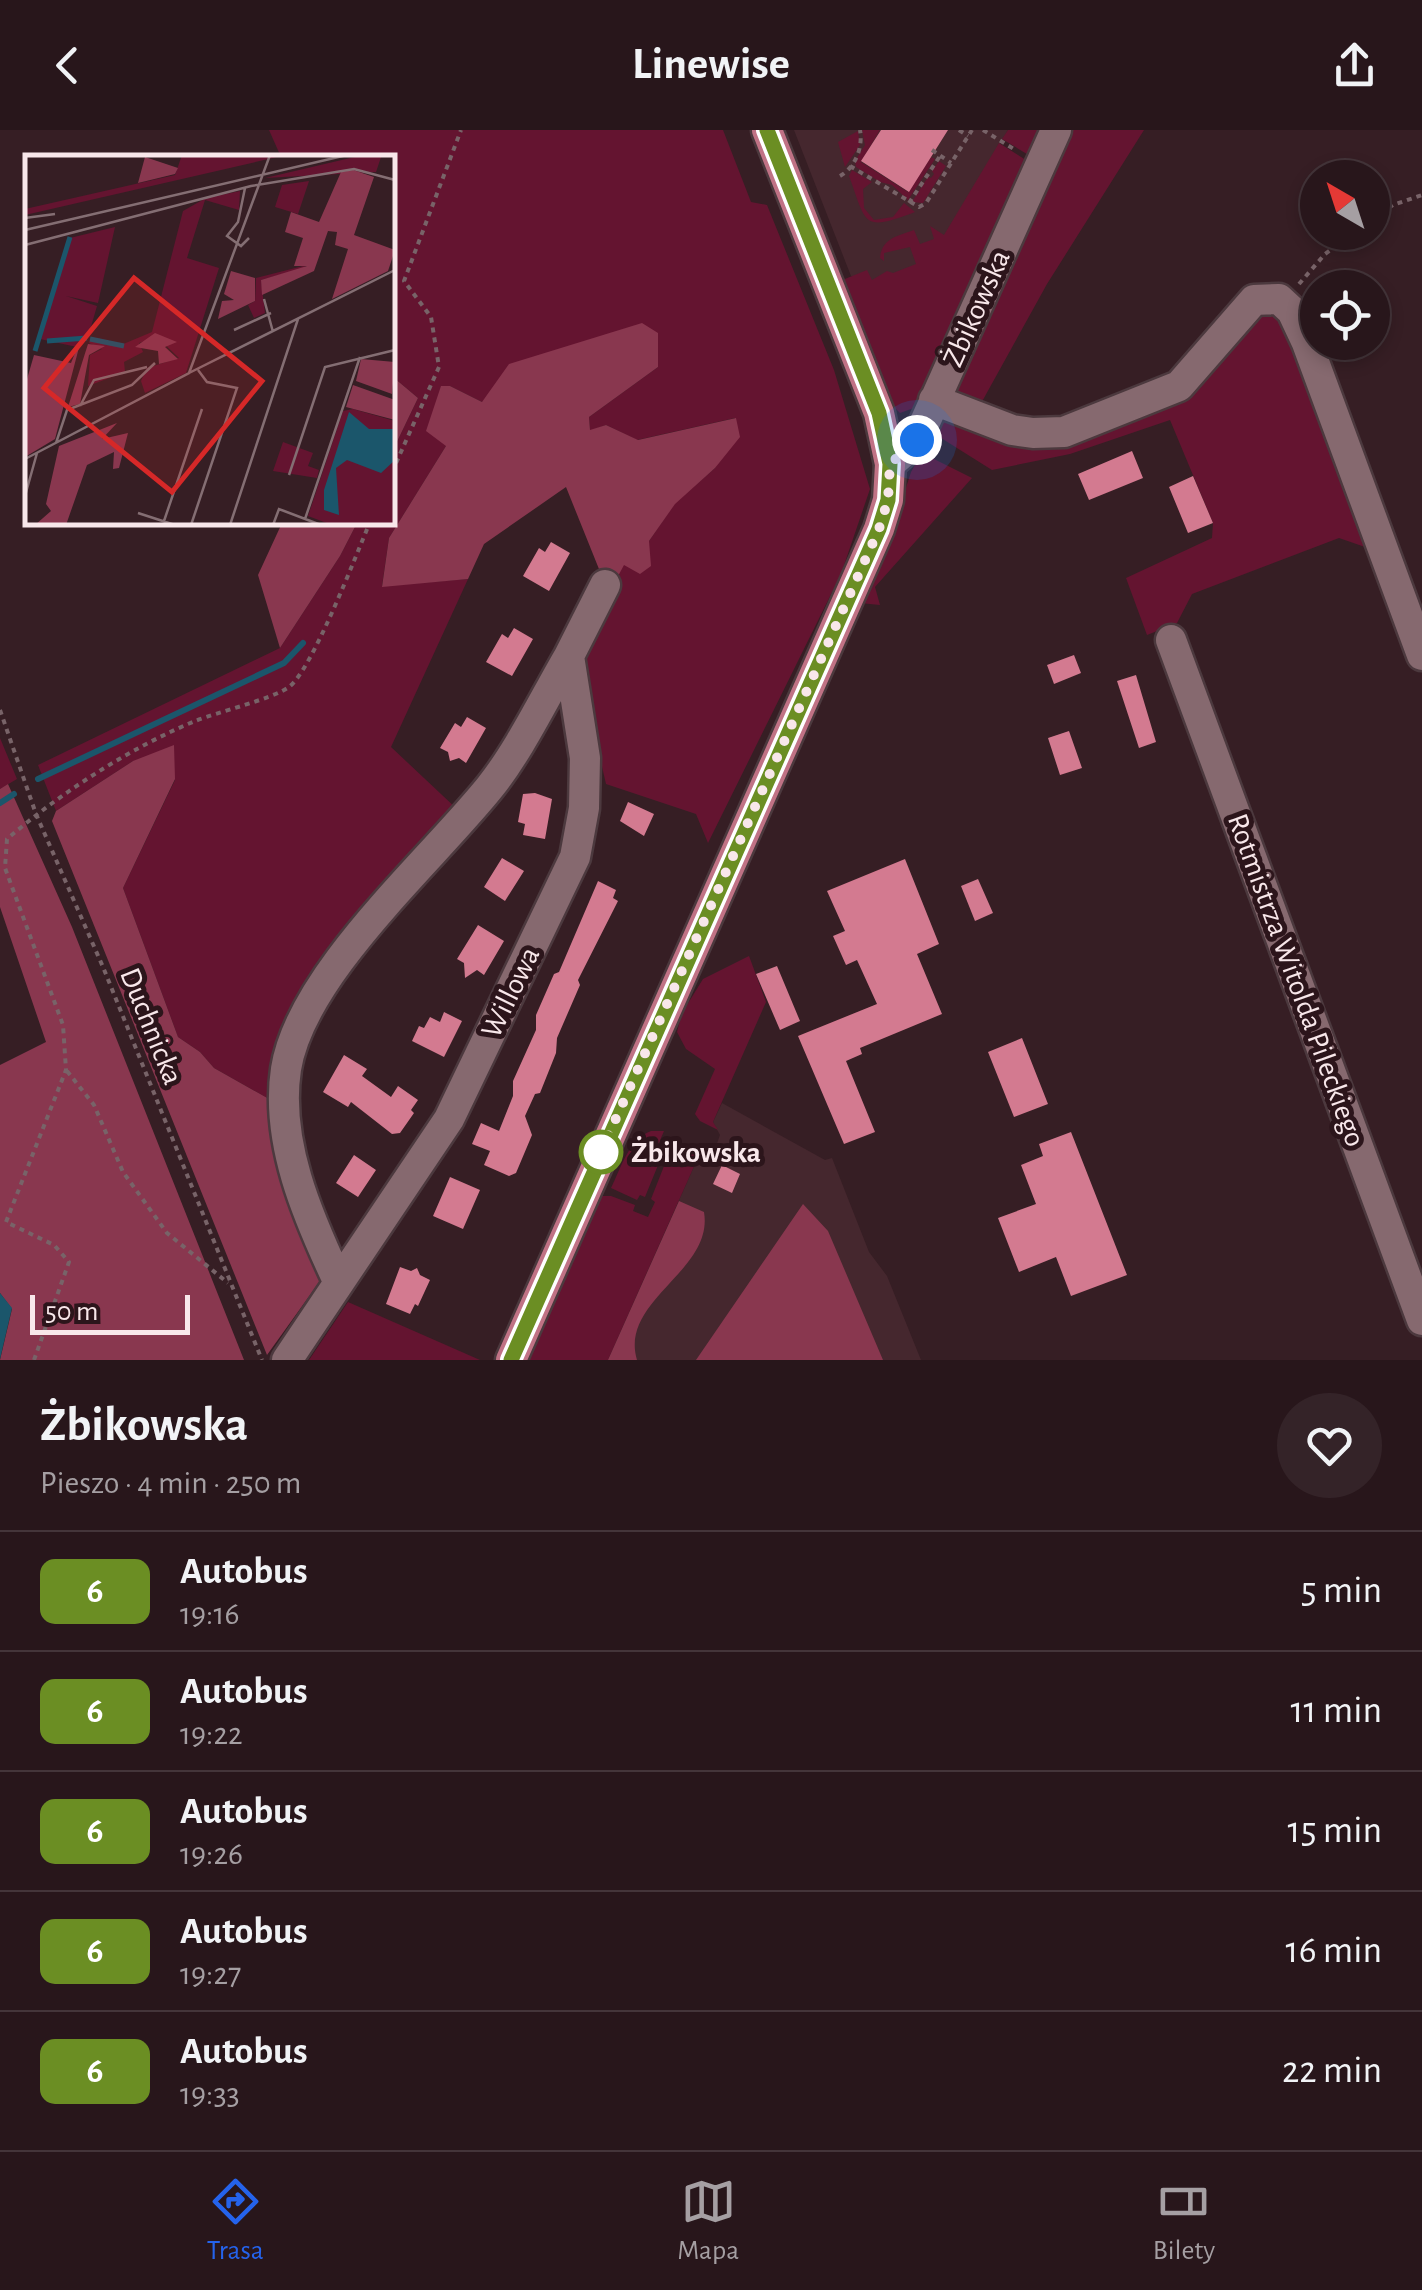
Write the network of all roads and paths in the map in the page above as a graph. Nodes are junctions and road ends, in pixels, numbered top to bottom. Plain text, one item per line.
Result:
1 (461, 130) edge
2 (767, 130) edge
3 (860, 130) edge
4 (959, 130) edge
5 (972, 130) edge
6 (983, 130) edge
7 (1056, 130) edge
8 (968, 136) junction
9 (1000, 141) dead end
10 (932, 150) dead end
11 (940, 156) junction
12 (951, 163) junction
13 (850, 166) junction
14 (840, 176) dead end
15 (1422, 195) edge
16 (909, 203) junction
17 (1390, 207) edge
18 (1331, 250) edge
19 (1279, 299) junction
20 (934, 400) junction
21 (890, 464) junction
22 (395, 465) edge
23 (369, 525) edge
24 (605, 585) dead end
25 (1170, 640) dead end
26 (1422, 655) edge
27 (569, 656) junction
28 (0, 710) edge
29 (36, 814) junction
30 (66, 1070) junction
31 (338, 1281) junction
32 (232, 1286) junction
33 (1422, 1320) edge
34 (34, 1360) edge
35 (262, 1360) edge
36 (287, 1360) edge
37 (510, 1360) edge

1 - 22 path
2 - 21 main road
3 - 13 path
4 - 8 path
5 - 8 path
6 - 9 path
7 - 20 street, Żbikowska
8 - 12 path
10 - 11 path
11 - 12 path
11 - 16 path
12 - 16 path
13 - 14 path
13 - 16 path
15 - 17 path
18 - 19 path
19 - 20 street
19 - 26 street
20 - 21 street, Żbikowska
21 - 37 main road
23 - 29 path
24 - 27 street
25 - 33 street, Rotmistrza Witolda Pileckiego
27 - 31 street, Willowa
27 - 31 street
28 - 29 path, Duchnicka
29 - 30 path
29 - 32 path, Duchnicka
30 - 32 path
30 - 34 path
31 - 36 street, Willowa
32 - 35 path, Duchnicka

